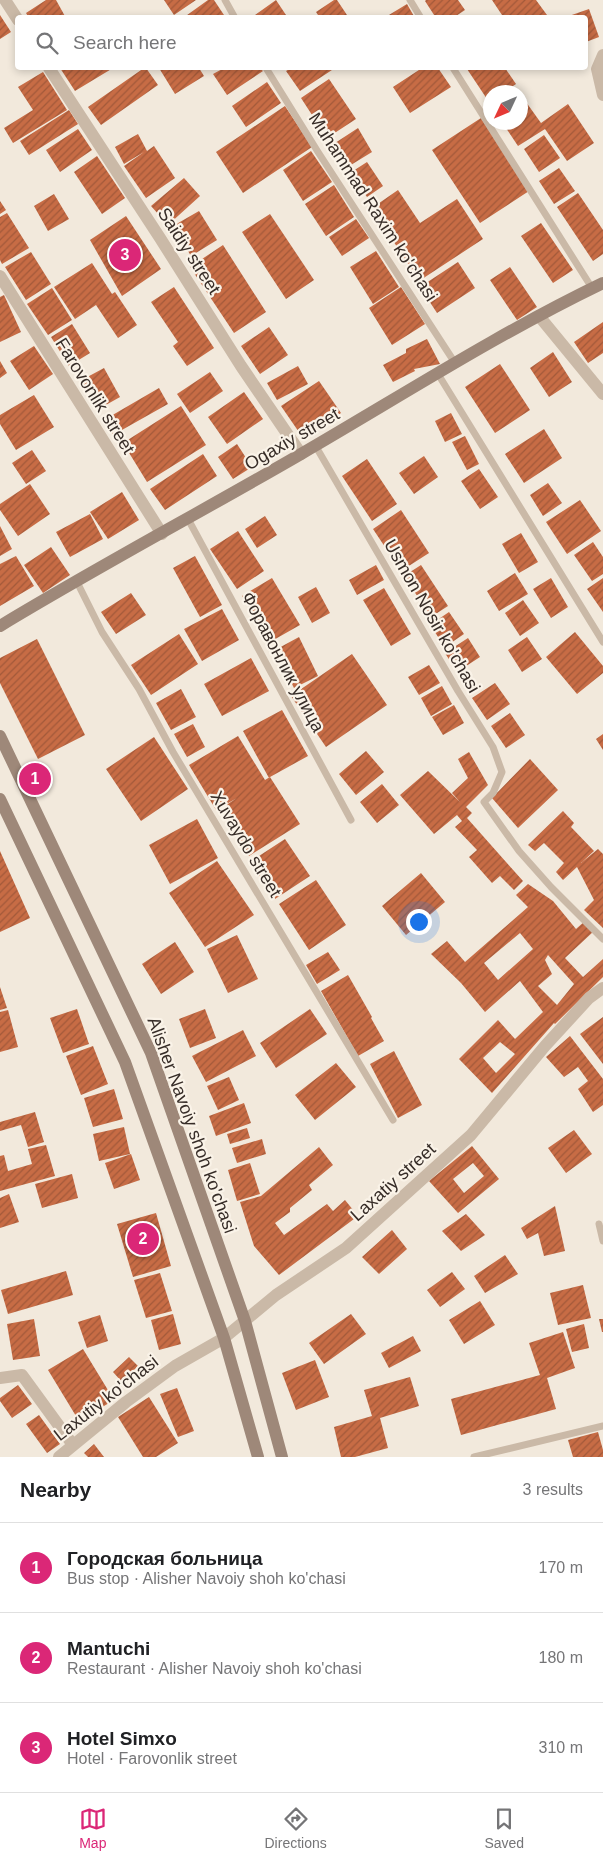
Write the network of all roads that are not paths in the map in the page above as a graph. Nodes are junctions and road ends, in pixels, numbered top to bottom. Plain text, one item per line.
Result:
1 (5, 0) edge
2 (225, 0) edge
3 (410, 0) edge
4 (15, 15) edge
5 (233, 15) edge
6 (420, 15) edge
7 (603, 55) edge
8 (50, 70) edge
9 (267, 70) edge
10 (454, 70) edge
11 (603, 95) edge
12 (0, 276) edge
13 (597, 286) edge
14 (539, 316) junction
15 (455, 363) junction
16 (438, 374) junction
17 (603, 394) edge
18 (315, 445) junction
19 (301, 454) junction
20 (188, 519) junction
21 (162, 534) junction
22 (76, 580) junction
23 (0, 626) edge
24 (603, 642) edge
25 (0, 736) edge
26 (0, 799) edge
27 (351, 820) dead end
28 (603, 939) edge
29 (603, 988) edge
30 (393, 1120) dead end
31 (599, 1224) dead end
32 (603, 1241) edge
33 (245, 1321) junction
34 (224, 1338) junction
35 (0, 1378) edge
36 (603, 1426) edge
37 (73, 1445) junction
38 (59, 1457) edge
39 (258, 1457) edge
40 (282, 1457) edge
41 (474, 1457) edge

1 - 4 street
2 - 5 lane
3 - 6 lane
7 - 11 street
8 - 19 street, Saidiy street
9 - 15 lane, Muhammad Raxim ko'chasi
10 - 13 lane
12 - 21 street, Farovonlik street
13 - 14 main road, Ogaxiy street
14 - 15 main road, Ogaxiy street
14 - 17 street
15 - 16 main road, Ogaxiy street
16 - 18 main road, Ogaxiy street
16 - 24 lane
18 - 19 main road, Ogaxiy street
18 - 28 lane, Usmon Nosir ko'chasi
19 - 20 main road, Ogaxiy street
20 - 21 main road, Ogaxiy street
20 - 27 lane, Форавонлик улица
21 - 22 main road, Ogaxiy street
22 - 23 main road, Ogaxiy street
22 - 30 lane, Xuvaydo street
25 - 33 main road, Alisher Navoiy shoh ko'chasi
26 - 34 main road
29 - 33 street, Laxatiy street
31 - 32 lane
33 - 34 street, Laxatiy street
33 - 40 main road, Alisher Navoiy shoh ko'chasi
34 - 37 street, Laxatiy street
34 - 39 main road
35 - 37 street
36 - 41 lane
37 - 38 street, Laxutiy ko'chasi

